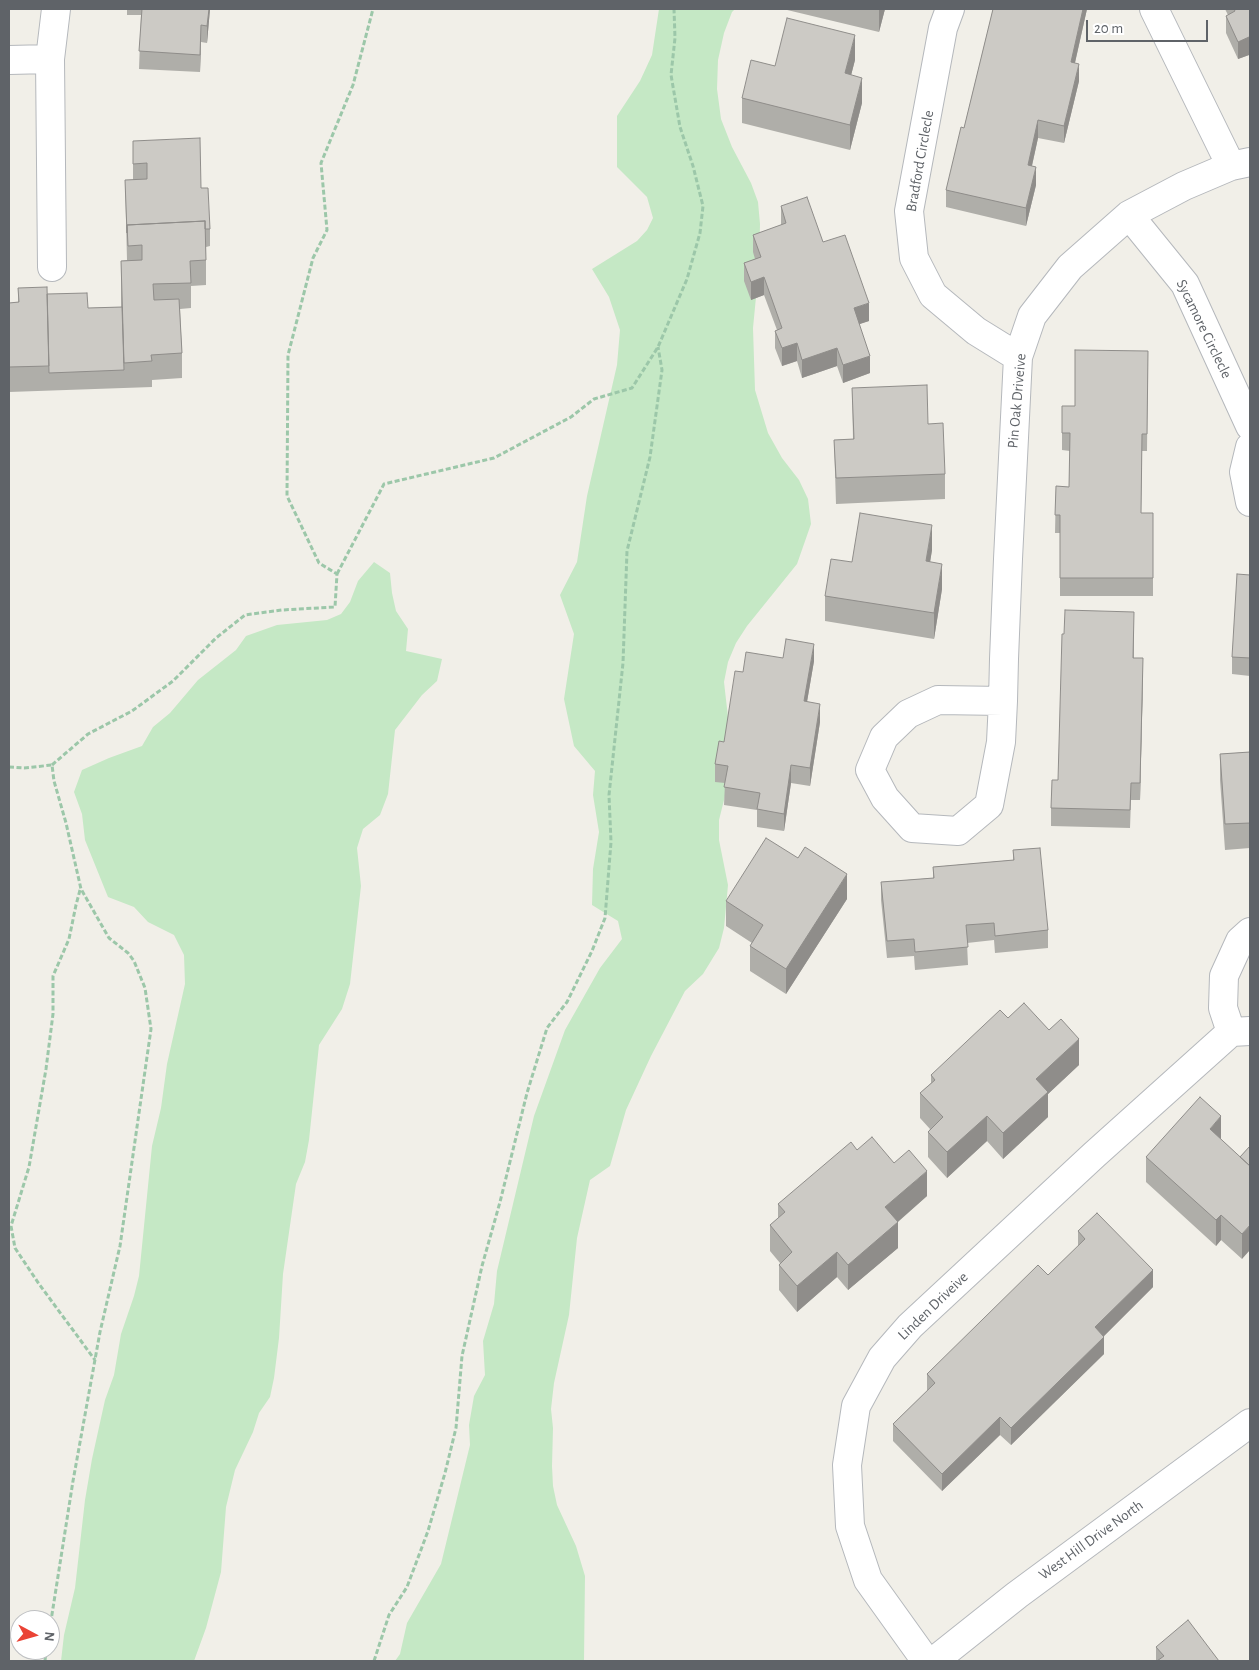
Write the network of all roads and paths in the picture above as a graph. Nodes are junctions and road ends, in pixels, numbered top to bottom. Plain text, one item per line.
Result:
1 (56, 9) edge
2 (373, 9) edge
3 (674, 9) edge
4 (950, 9) edge
5 (1154, 9) edge
6 (50, 59) junction
7 (9, 60) edge
8 (1241, 164) edge
9 (1129, 215) junction
10 (52, 268) dead end
11 (658, 347) junction
12 (1018, 357) junction
13 (1250, 426) edge
14 (1250, 447) edge
15 (1250, 502) edge
16 (337, 574) junction
17 (1003, 701) junction
18 (52, 765) junction
19 (9, 767) edge
20 (81, 889) junction
21 (1250, 932) edge
22 (1241, 1032) edge
23 (95, 1360) junction
24 (1250, 1422) edge
25 (53, 1610) edge
26 (374, 1661) edge
27 (926, 1661) edge
28 (934, 1661) edge

1 - 6 street
2 - 16 path
3 - 11 path
4 - 12 street, Bradford Circlecle
5 - 8 street
6 - 7 street
6 - 10 street
8 - 9 street, Pin Oak Driveive
9 - 12 street, Pin Oak Driveive
9 - 13 street, Sycamore Circlecle
11 - 16 path
11 - 26 path
12 - 17 street, Pin Oak Driveive
14 - 15 street
16 - 18 path
17 - 17 street, Pin Oak Driveive
18 - 19 path
18 - 20 path
20 - 23 path
20 - 23 path
21 - 22 street, Linden Driveive
22 - 27 street, Linden Driveive
23 - 25 path
24 - 28 street, West Hill Drive North

